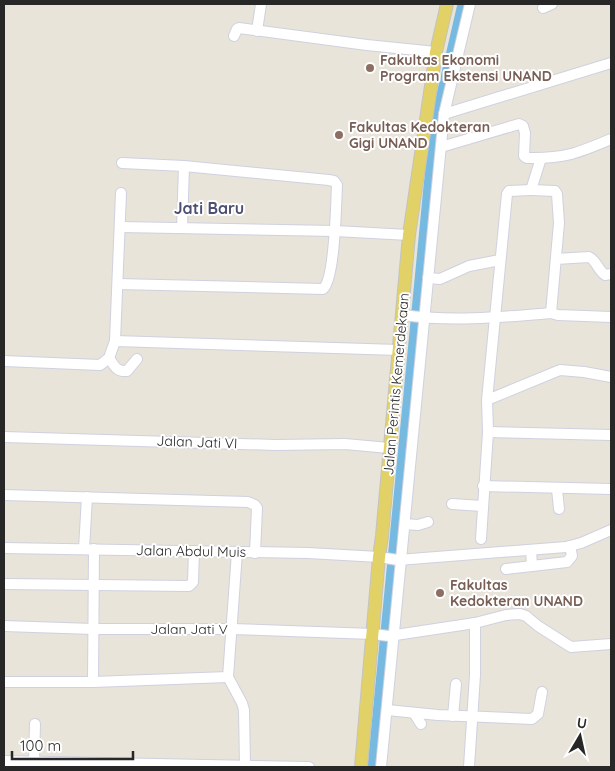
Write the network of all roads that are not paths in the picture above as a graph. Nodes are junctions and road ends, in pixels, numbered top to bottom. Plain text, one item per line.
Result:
1 (260, 4) edge
2 (447, 4) edge
3 (470, 4) edge
4 (257, 32) junction
5 (234, 36) dead end
6 (436, 52) junction
7 (611, 63) edge
8 (444, 114) junction
9 (611, 139) edge
10 (441, 147) junction
11 (541, 158) junction
12 (122, 163) dead end
13 (184, 166) junction
14 (531, 190) junction
15 (122, 193) dead end
16 (121, 227) junction
17 (182, 228) junction
18 (335, 231) junction
19 (409, 235) junction
20 (500, 260) junction
21 (556, 260) junction
22 (611, 274) edge
23 (428, 278) junction
24 (118, 284) junction
25 (551, 314) junction
26 (405, 315) junction
27 (496, 316) junction
28 (423, 317) junction
29 (611, 317) edge
30 (115, 341) junction
31 (398, 350) junction
32 (109, 358) junction
33 (137, 360) dead end
34 (4, 361) edge
35 (611, 377) edge
36 (487, 400) junction
37 (488, 432) junction
38 (611, 435) edge
39 (4, 437) edge
40 (390, 448) junction
41 (483, 486) junction
42 (557, 489) junction
43 (611, 489) edge
44 (4, 495) edge
45 (87, 497) junction
46 (452, 504) dead end
47 (482, 506) junction
48 (559, 509) dead end
49 (428, 522) dead end
50 (405, 524) junction
51 (611, 530) edge
52 (481, 539) dead end
53 (570, 546) junction
54 (4, 548) edge
55 (89, 549) junction
56 (531, 550) junction
57 (194, 551) junction
58 (236, 552) junction
59 (255, 553) junction
60 (382, 558) junction
61 (400, 560) junction
62 (532, 566) junction
63 (506, 569) dead end
64 (4, 584) edge
65 (94, 585) junction
66 (475, 623) junction
67 (4, 626) edge
68 (93, 629) junction
69 (232, 629) junction
70 (384, 635) junction
71 (611, 644) edge
72 (228, 677) junction
73 (4, 682) edge
74 (93, 682) junction
75 (456, 684) dead end
76 (542, 692) dead end
77 (387, 710) junction
78 (414, 713) junction
79 (472, 715) junction
80 (453, 716) junction
81 (34, 724) dead end
82 (421, 724) dead end
83 (4, 761) edge
84 (34, 761) junction
85 (17, 764) edge
86 (245, 765) junction
87 (309, 767) edge
88 (361, 767) edge
89 (381, 767) edge
90 (469, 767) edge

1 - 4 street
2 - 6 main road, Jalan Perintis Kemerdekaan
3 - 8 street
4 - 5 street
4 - 6 street
6 - 19 main road, Jalan Perintis Kemerdekaan
7 - 8 street
8 - 10 street
9 - 11 street
10 - 11 street
10 - 23 street
11 - 14 street
12 - 13 street
13 - 17 street
13 - 18 street
14 - 20 street
14 - 21 street
15 - 16 street
16 - 17 street
16 - 24 street
17 - 18 street
18 - 19 street
18 - 24 street
19 - 26 main road, Jalan Perintis Kemerdekaan
20 - 23 street
20 - 27 street
21 - 22 street
21 - 25 street
23 - 28 street
24 - 30 street
25 - 27 street
25 - 29 street
26 - 28 street
26 - 31 main road, Jalan Perintis Kemerdekaan
27 - 28 street
27 - 36 street
28 - 50 street
30 - 31 street
30 - 32 street
31 - 40 main road, Jalan Perintis Kemerdekaan
32 - 33 street
32 - 34 street
35 - 36 street
36 - 37 street
37 - 38 street
37 - 41 street
39 - 40 street, Jalan Jati VI
40 - 60 main road, Jalan Perintis Kemerdekaan
41 - 42 street
41 - 47 street
42 - 43 street
42 - 48 street
44 - 45 street
45 - 55 street
45 - 59 street
46 - 47 street
47 - 52 street
49 - 50 street
50 - 61 street
51 - 53 street, Jalan Abdul Muis
53 - 56 street, Jalan Abdul Muis
53 - 62 street
54 - 55 street, Jalan Abdul Muis
55 - 57 street, Jalan Abdul Muis
55 - 65 street
56 - 61 street, Jalan Abdul Muis
56 - 62 street
57 - 58 street, Jalan Abdul Muis
57 - 65 street
58 - 59 street, Jalan Abdul Muis
58 - 69 street
59 - 60 street, Jalan Abdul Muis
60 - 61 street, Jalan Abdul Muis
60 - 70 main road, Jalan Perintis Kemerdekaan
61 - 70 street
62 - 63 street
64 - 65 street
65 - 68 street
66 - 70 street, Jalan Jati V
66 - 71 street, Jalan Jati V
66 - 79 street
67 - 68 street, Jalan Jati V
68 - 69 street, Jalan Jati V
68 - 74 street
69 - 70 street, Jalan Jati V
69 - 72 street
70 - 77 street
70 - 88 main road, Jalan Perintis Kemerdekaan
72 - 74 street
72 - 86 street
73 - 74 street
75 - 80 street
76 - 79 street
77 - 78 street
77 - 89 street
78 - 80 street
78 - 82 street
79 - 80 street
79 - 90 street
81 - 84 street
83 - 85 street
84 - 85 street
84 - 86 street
86 - 87 street

